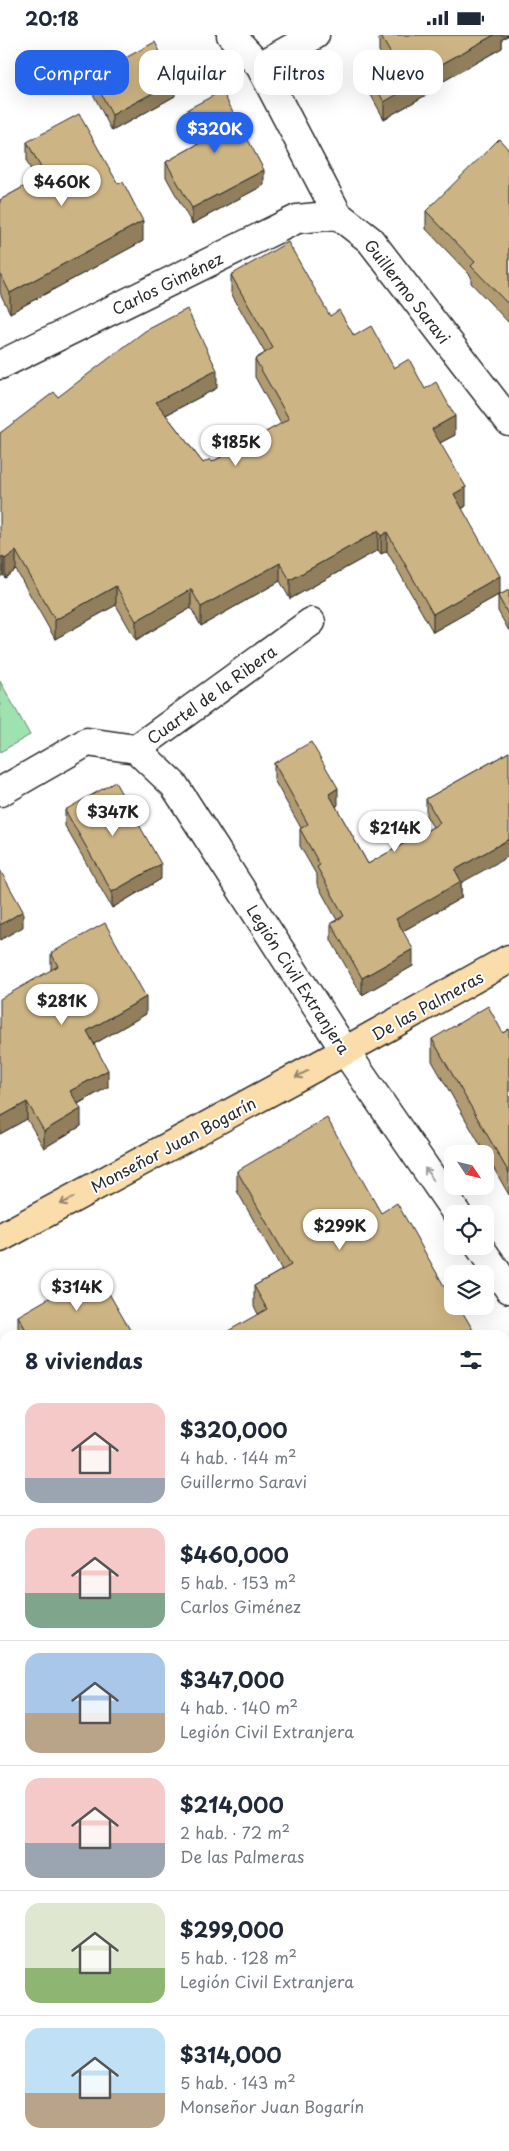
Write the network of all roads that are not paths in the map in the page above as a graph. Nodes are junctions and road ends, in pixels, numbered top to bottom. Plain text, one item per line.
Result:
1 (231, 35) edge
2 (315, 35) edge
3 (288, 50) edge
4 (254, 60) edge
5 (275, 95) edge
6 (338, 215) junction
7 (0, 365) edge
8 (509, 421) edge
9 (311, 622) dead end
10 (136, 749) junction
11 (0, 792) edge
12 (509, 959) edge
13 (345, 1051) junction
14 (451, 1205) edge
15 (0, 1237) edge
16 (486, 1255) edge
17 (509, 1289) edge

1 - 4 street, Guillermo Saravi
2 - 3 street
5 - 6 street, Guillermo Saravi
6 - 7 street, Carlos Giménez
6 - 8 street, Guillermo Saravi
9 - 10 street, Cuartel de la Ribera
10 - 11 street, Cuartel de la Ribera
10 - 13 street, Legión Civil Extranjera
12 - 13 main road, De las Palmeras
14 -> 13 street, Legión Civil Extranjera
13 -> 15 main road, Monseñor Juan Bogarín
16 - 17 street

